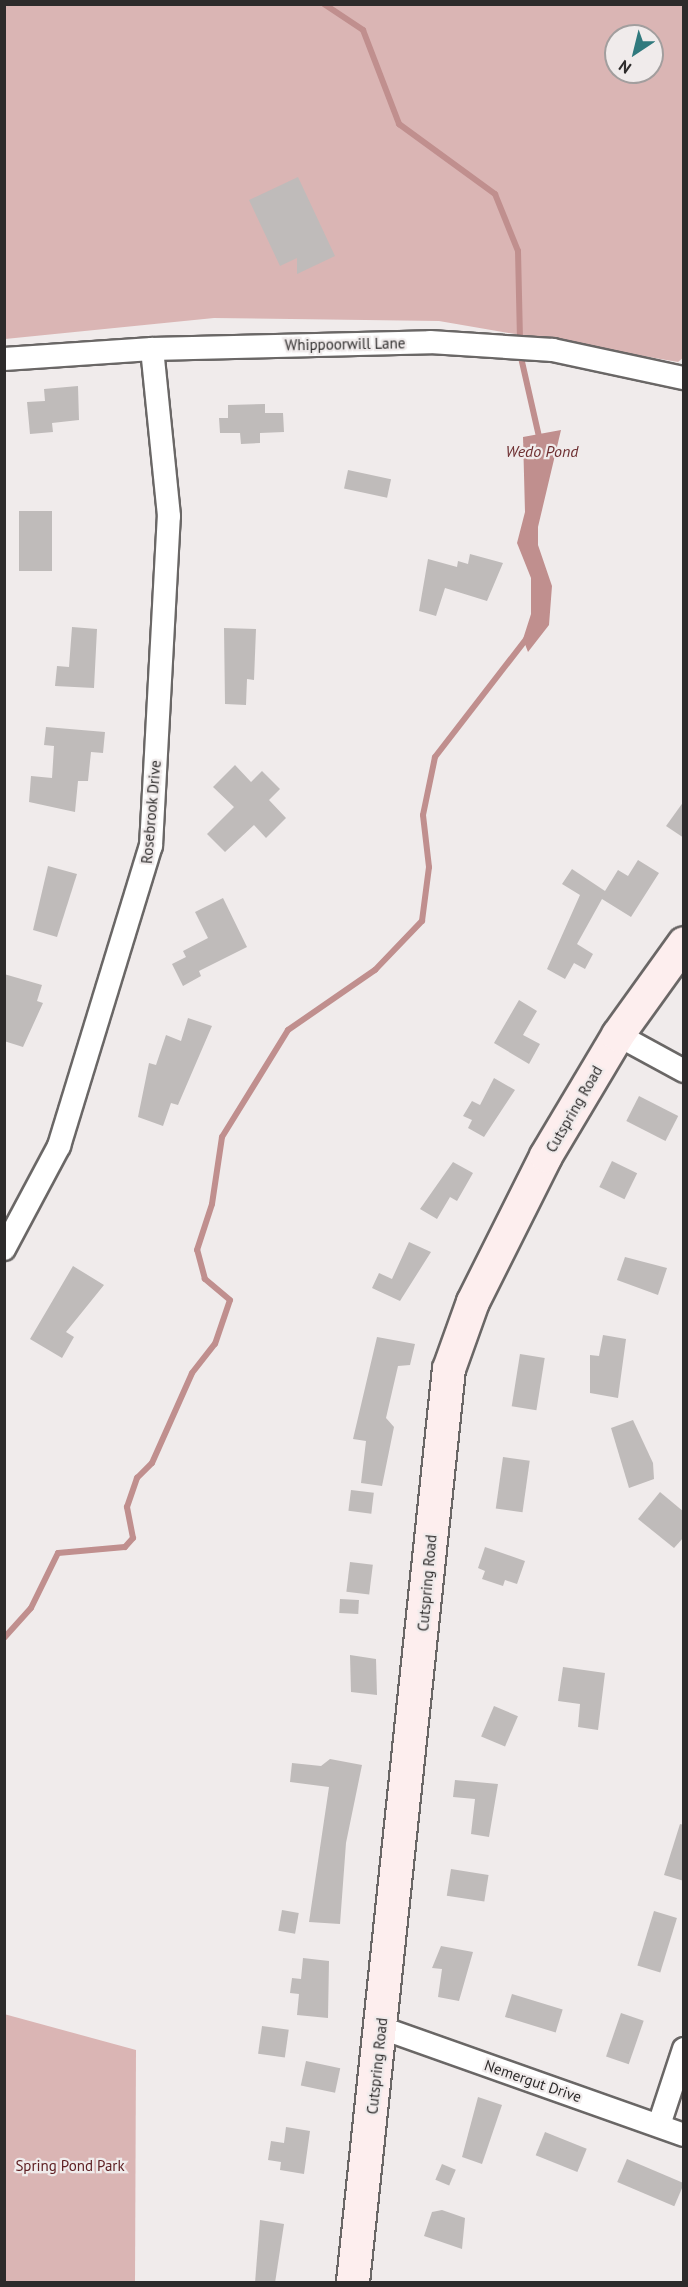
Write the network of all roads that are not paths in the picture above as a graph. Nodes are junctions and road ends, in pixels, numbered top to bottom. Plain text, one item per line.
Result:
1 (152, 349) junction
2 (4, 359) edge
3 (684, 378) edge
4 (684, 942) edge
5 (618, 1035) junction
6 (684, 1071) edge
7 (4, 1249) edge
8 (382, 2028) junction
9 (684, 2049) edge
10 (659, 2126) junction
11 (684, 2135) edge
12 (353, 2283) edge

1 - 2 street, Whippoorwill Lane
1 - 3 street, Whippoorwill Lane
1 - 7 street, Rosebrook Drive
4 - 5 street, Cutspring Road
5 - 6 street
5 - 8 street, Cutspring Road
8 - 10 street, Nemergut Drive
8 - 12 street, Cutspring Road
9 - 10 street
10 - 11 street, Nemergut Drive

